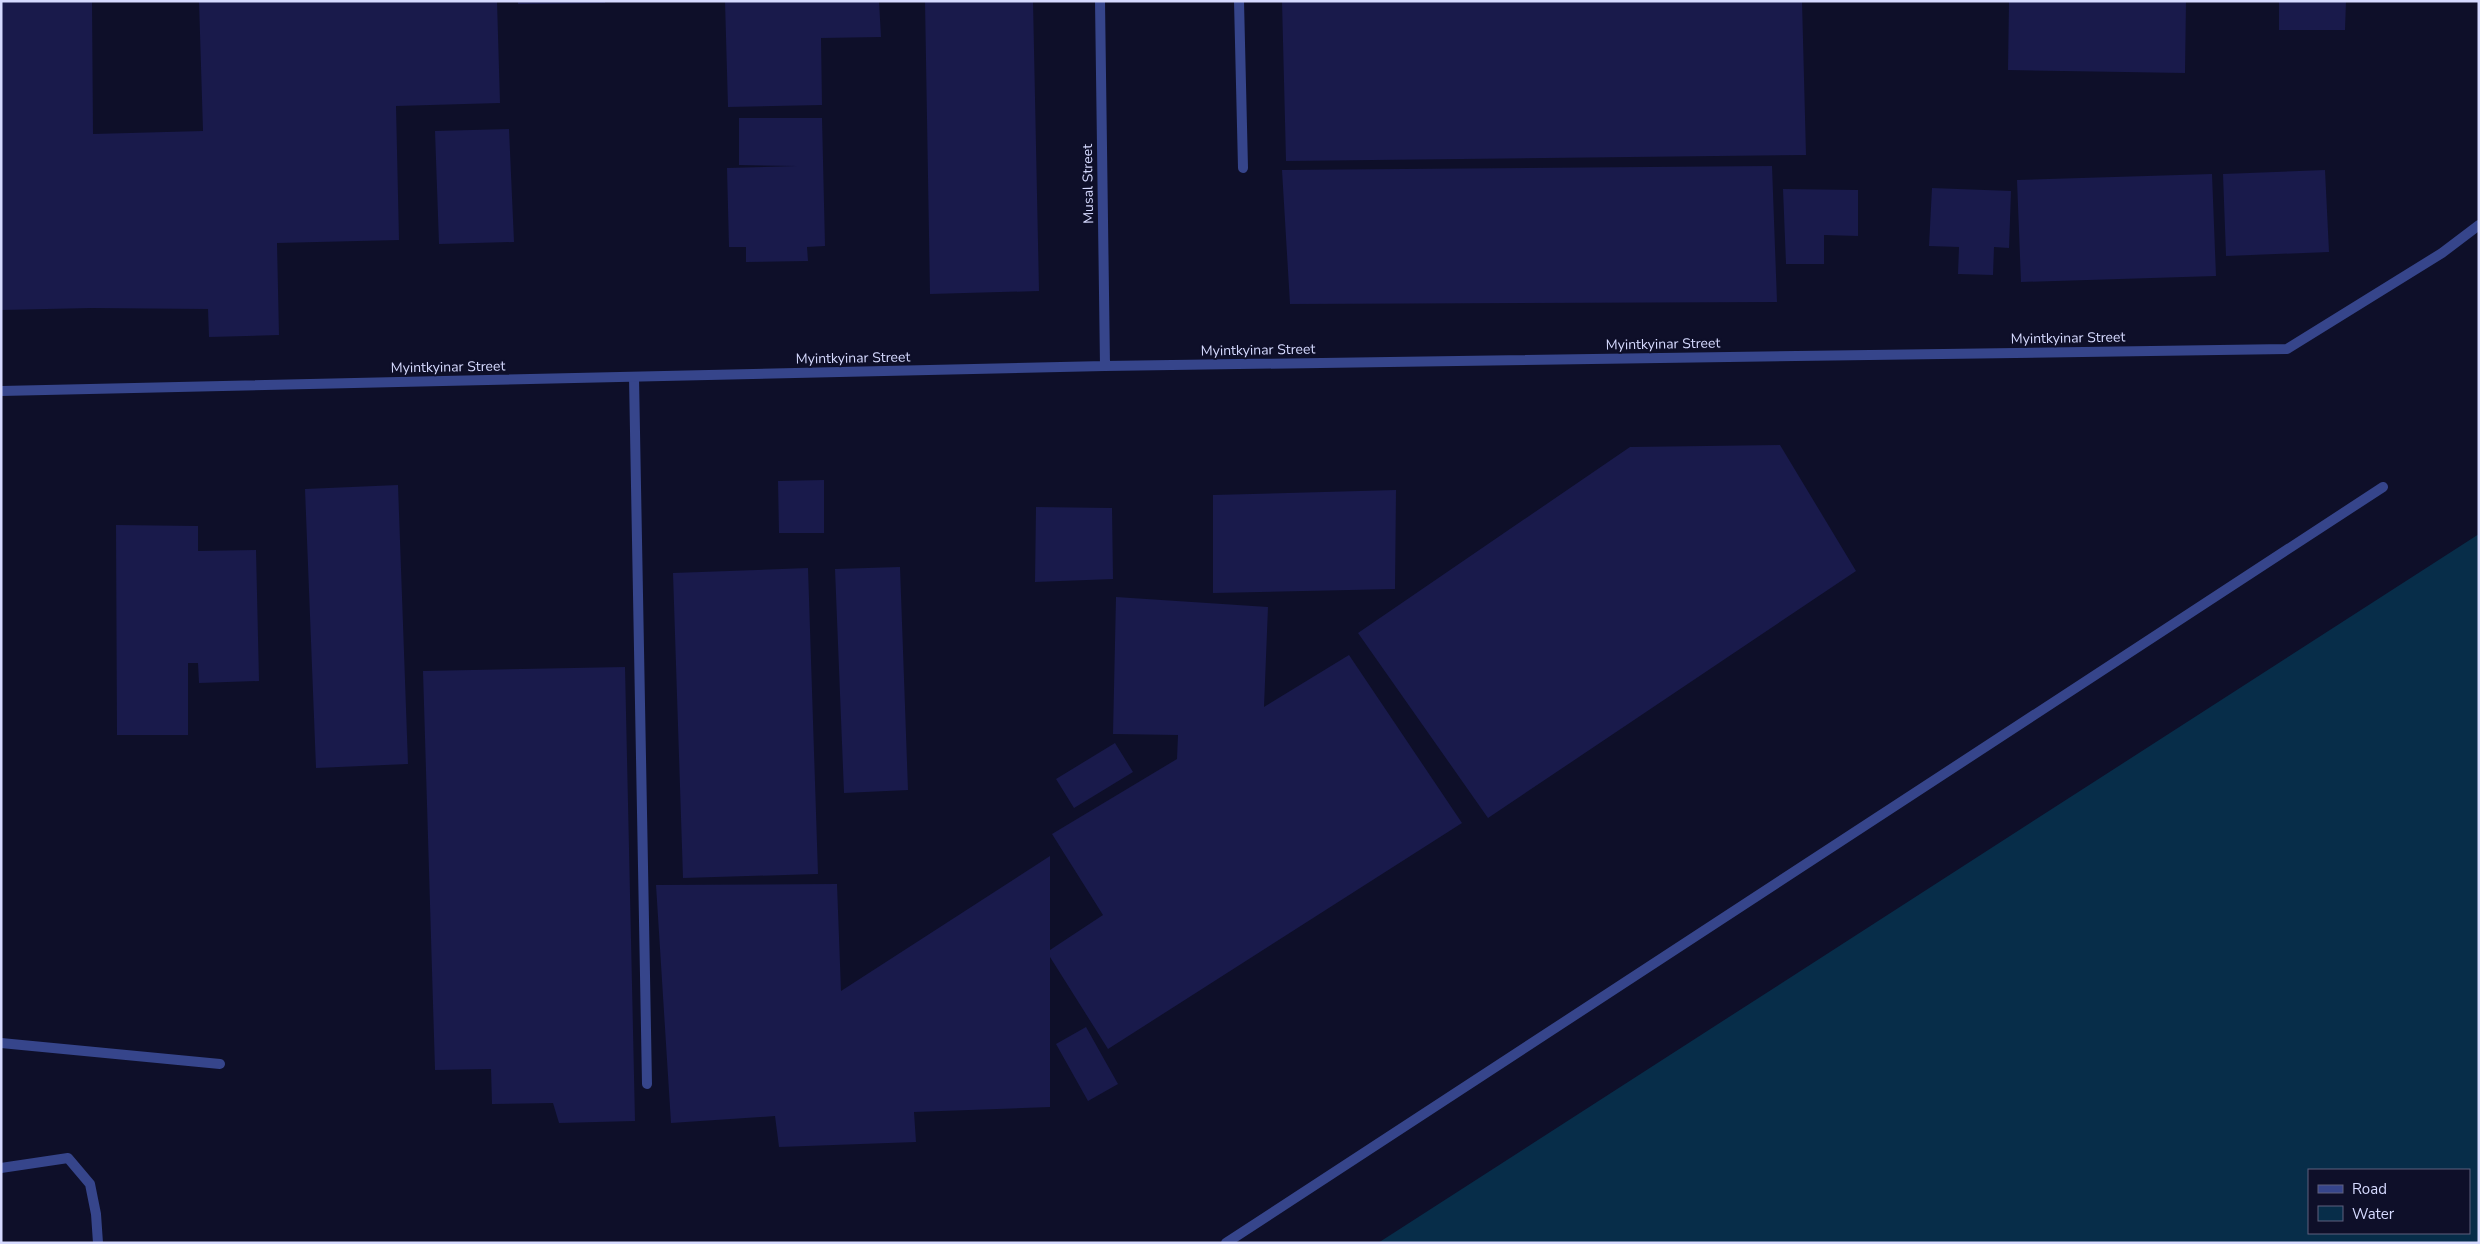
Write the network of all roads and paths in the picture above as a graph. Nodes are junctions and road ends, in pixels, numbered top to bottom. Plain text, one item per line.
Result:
1 (1100, 1) edge
2 (1239, 1) edge
3 (1243, 168) dead end
4 (2479, 225) edge
5 (1105, 366) junction
6 (634, 376) junction
7 (1, 391) edge
8 (2383, 487) dead end
9 (1, 1043) edge
10 (220, 1064) dead end
11 (647, 1084) dead end
12 (1, 1168) edge
13 (98, 1243) edge
14 (1226, 1243) edge

1 - 5 street, Musal Street
2 - 3 street
4 - 5 street, Myintkyinar Street
5 - 6 street, Myintkyinar Street
6 - 7 street, Myintkyinar Street
6 - 11 street
8 - 14 street
9 - 10 street
12 - 13 street

